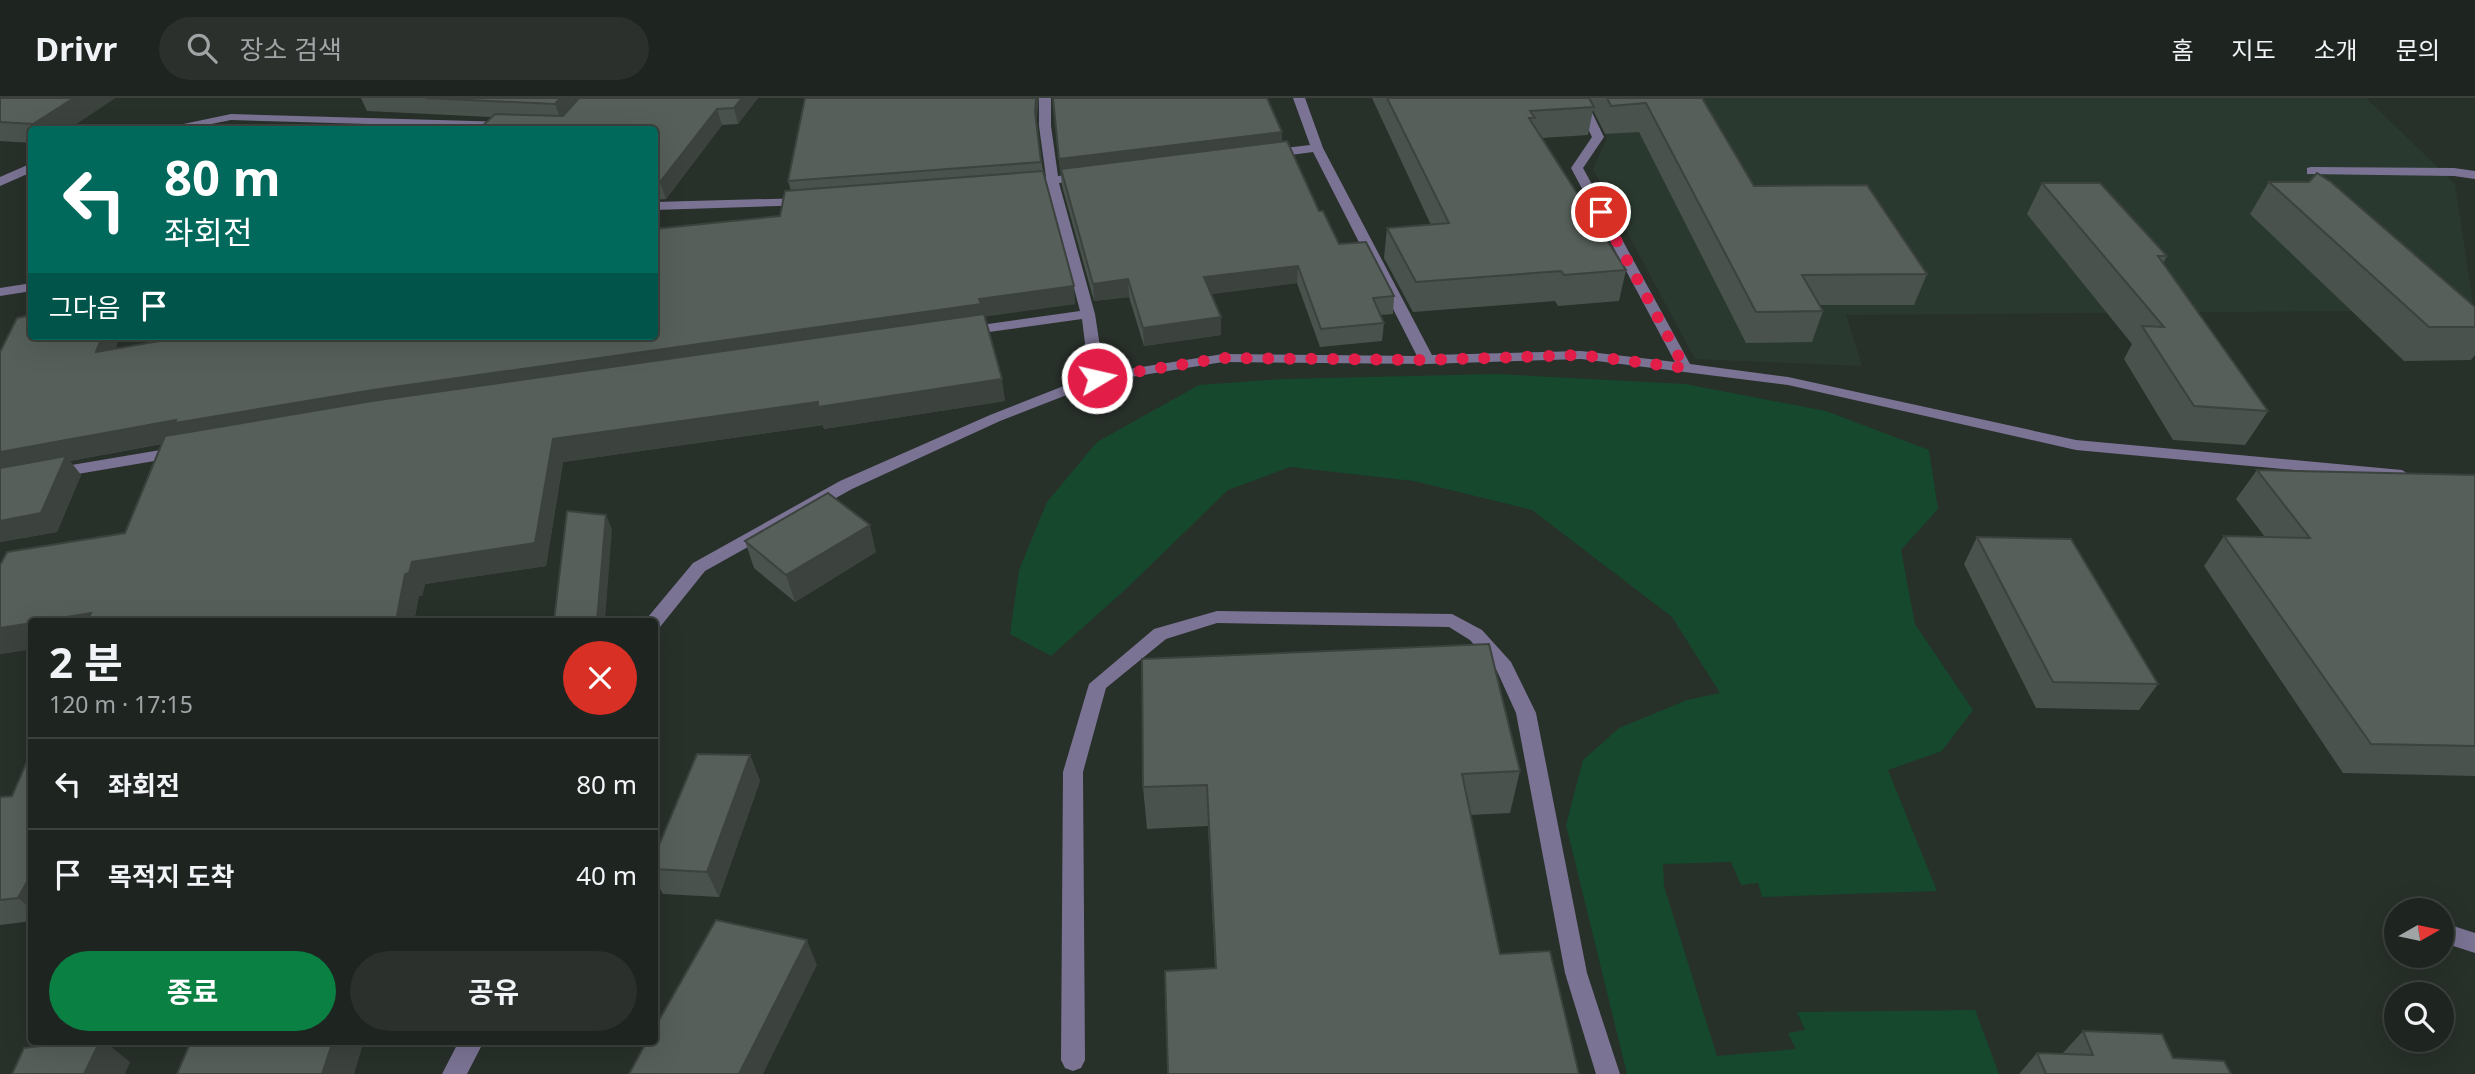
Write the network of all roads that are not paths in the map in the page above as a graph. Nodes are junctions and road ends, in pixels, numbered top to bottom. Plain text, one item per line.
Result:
1 (1045, 98) edge
2 (1299, 98) edge
3 (1579, 98) edge
4 (522, 125) edge
5 (182, 126) edge
6 (1317, 148) junction
7 (1250, 156) edge
8 (28, 169) edge
9 (2311, 171) dead end
10 (1104, 174) edge
11 (2475, 176) edge
12 (1051, 181) junction
13 (0, 182) edge
14 (1011, 185) edge
15 (813, 201) edge
16 (658, 206) edge
17 (28, 288) edge
18 (0, 292) edge
19 (1088, 314) junction
20 (951, 334) edge
21 (1427, 360) junction
22 (1685, 368) junction
23 (1097, 378) junction
24 (192, 450) edge
25 (35, 476) edge
26 (2420, 477) edge
27 (657, 618) edge
28 (2454, 936) edge
29 (2475, 943) edge
30 (470, 1045) edge
31 (1073, 1060) dead end
32 (454, 1074) edge
33 (1608, 1074) edge

1 - 12 street
2 - 6 street
3 - 22 street
4 - 5 street
6 - 7 street
6 - 21 street
8 - 13 street
9 - 11 street
10 - 12 street
12 - 14 street
12 - 19 street
15 - 16 street
17 - 18 street
19 - 20 street
19 - 23 street
21 - 22 street
21 - 23 street
22 - 26 street
23 - 27 street
24 - 25 street
28 - 29 street
30 - 32 street
31 - 33 street

